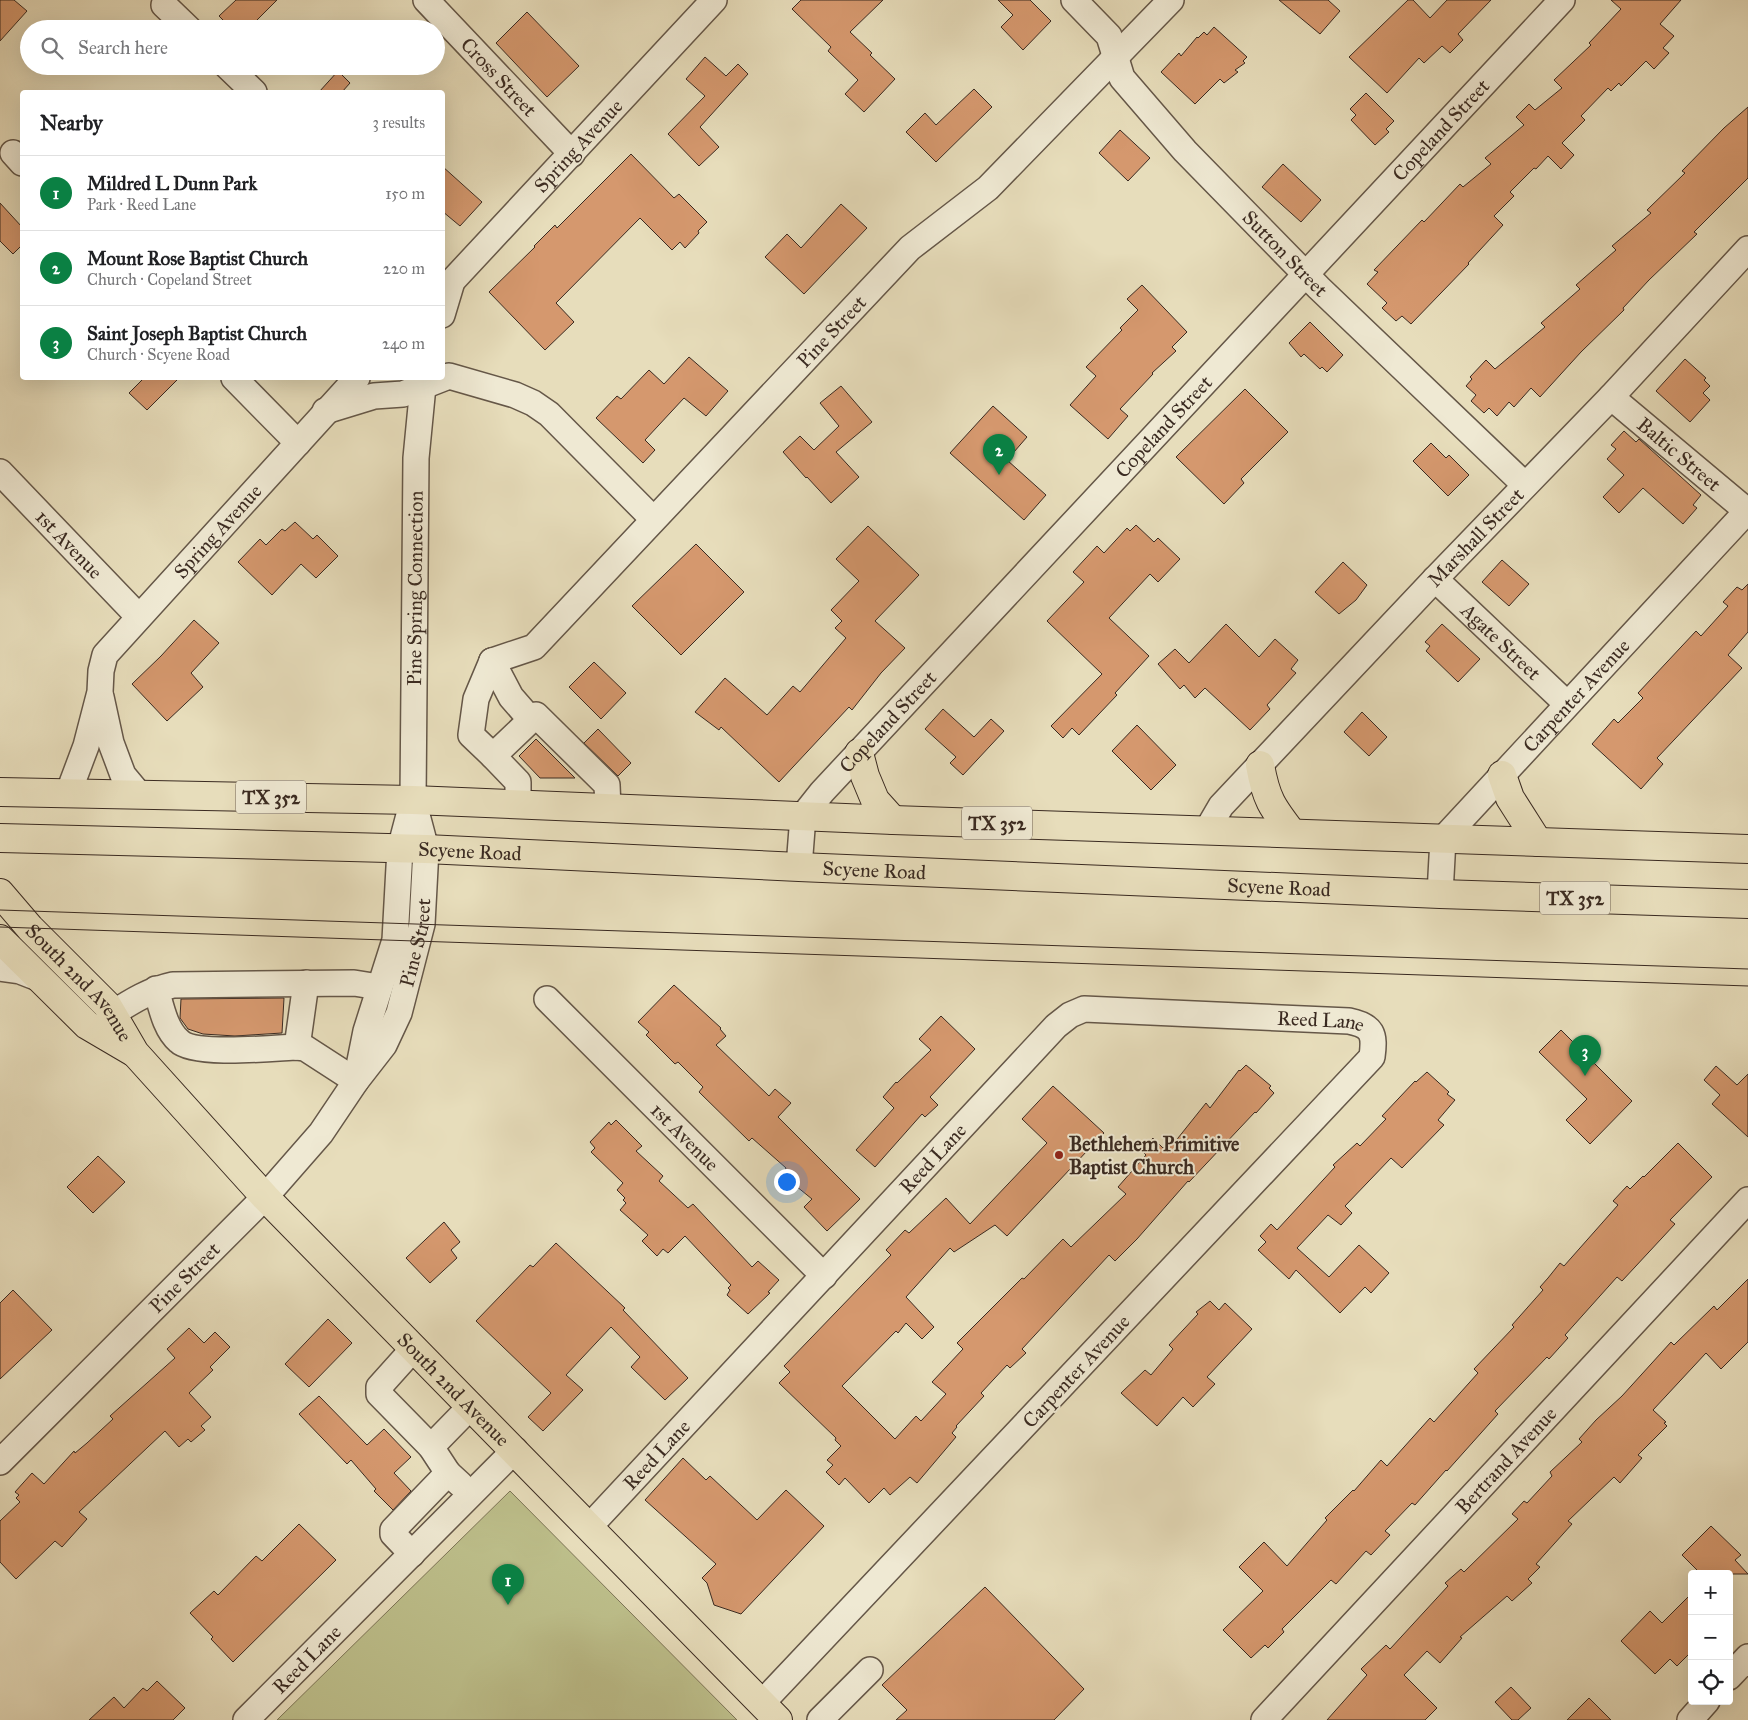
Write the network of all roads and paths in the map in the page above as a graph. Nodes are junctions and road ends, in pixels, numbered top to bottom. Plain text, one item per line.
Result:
1 (426, 0) edge
2 (714, 0) edge
3 (1074, 0) edge
4 (1171, 0) edge
5 (1562, 0) edge
6 (164, 5) dead end
7 (180, 20) edge
8 (445, 20) edge
9 (445, 20) edge
10 (1116, 56) junction
11 (236, 75) edge
12 (252, 90) edge
13 (572, 154) junction
14 (1748, 249) edge
15 (1306, 275) junction
16 (445, 285) edge
17 (445, 377) edge
18 (236, 380) edge
19 (355, 380) edge
20 (424, 382) edge
21 (1611, 397) junction
22 (324, 412) junction
23 (298, 443) junction
24 (0, 472) edge
25 (1525, 485) junction
26 (1748, 511) edge
27 (652, 519) junction
28 (1435, 579) junction
29 (139, 617) junction
30 (492, 661) junction
31 (100, 692) junction
32 (1567, 704) junction
33 (531, 720) junction
34 (859, 753) junction
35 (493, 756) junction
36 (1260, 765) junction
37 (1502, 775) junction
38 (0, 792) edge
39 (68, 794) junction
40 (138, 794) junction
41 (413, 800) junction
42 (518, 804) junction
43 (608, 808) junction
44 (803, 816) junction
45 (893, 820) junction
46 (1207, 830) junction
47 (1292, 833) junction
48 (0, 838) edge
49 (1443, 839) junction
50 (1538, 842) junction
51 (413, 849) junction
52 (1748, 849) edge
53 (799, 868) junction
54 (0, 893) edge
55 (1440, 894) junction
56 (1748, 904) edge
57 (0, 939) edge
58 (0, 968) edge
59 (38, 978) junction
60 (306, 983) junction
61 (380, 987) junction
62 (156, 989) junction
63 (547, 998) dead end
64 (112, 1014) junction
65 (1371, 1031) joint
66 (297, 1047) junction
67 (135, 1053) junction
68 (356, 1081) junction
69 (265, 1197) junction
70 (1748, 1200) edge
71 (824, 1276) junction
72 (414, 1348) junction
73 (471, 1406) junction
74 (431, 1447) junction
75 (515, 1450) junction
76 (0, 1462) edge
77 (448, 1473) junction
78 (470, 1495) junction
79 (589, 1527) junction
80 (412, 1554) junction
81 (1748, 1657) edge
82 (870, 1670) dead end
83 (1733, 1673) edge
84 (1703, 1705) edge
85 (770, 1712) edge
86 (246, 1720) edge
87 (820, 1720) edge
88 (1264, 1720) edge
89 (1690, 1720) edge

1 - 8 street, Cross Street
2 - 13 street, Spring Avenue
3 - 10 street, Sutton Street
4 - 10 street, Pine Street
5 - 15 street, Copeland Street
6 - 7 street
9 - 13 street, Cross Street
10 - 15 street, Sutton Street
10 - 27 street, Pine Street
11 - 12 street
13 - 16 street, Spring Avenue
14 - 21 street, Marshall Street
15 - 25 street, Sutton Street
15 - 34 street, Copeland Street
17 - 27 street
18 - 23 street
19 - 22 street, Spring Avenue
20 - 22 street
20 - 41 street, Pine Spring Connection
21 - 25 street, Marshall Street
21 - 26 street, Baltic Street
22 - 23 street, Spring Avenue
23 - 29 street, Spring Avenue
24 - 29 street, 1st Avenue
25 - 28 street, Marshall Street
26 - 32 street, Carpenter Avenue
27 - 30 street, Pine Street
28 - 32 street, Agate Street
28 - 36 street, Marshall Street
29 - 31 street, Spring Avenue
30 - 33 street
30 - 35 street
31 - 39 street, Spring Avenue
31 - 40 street, Spring Avenue
32 - 37 street, Carpenter Avenue
33 - 35 street
33 - 43 street
34 - 44 street, Copeland Street
34 - 45 main road
35 - 42 street
36 - 46 street, Marshall Street
36 - 47 main road
37 - 49 street, Carpenter Avenue
37 - 50 main road
38 - 39 main road, TX 352
39 - 40 main road, TX 352
40 - 41 main road, TX 352
41 - 42 main road, TX 352
41 - 51 street, Pine Spring Connection
42 - 43 main road, TX 352
43 - 44 main road, TX 352
44 - 45 main road, TX 352
44 - 53 street
45 - 46 main road, TX 352
46 - 47 main road, TX 352
47 - 49 main road, TX 352
48 - 51 main road, Scyene Road / TX 352
49 - 50 main road, TX 352
49 - 55 street
50 - 52 main road, TX 352
51 - 53 main road, Scyene Road / TX 352
51 - 61 street, Pine Street
51 - 68 street, Pine Street
53 - 55 main road, Scyene Road / TX 352
54 - 64 main road, South 2nd Avenue
55 - 56 main road, Scyene Road / TX 352
57 - 59 main road, South 2nd Avenue
58 - 59 street
59 - 67 main road, South 2nd Avenue
60 - 61 street
60 - 62 street
60 - 66 street
61 - 68 street, Pine Street
62 - 64 street
62 - 66 street
63 - 71 street, 1st Avenue
64 - 67 main road, South 2nd Avenue
65 - 71 street, Reed Lane
65 - 85 street, Carpenter Avenue
66 - 68 street
67 - 69 main road, South 2nd Avenue
68 - 69 street, Pine Street
69 - 72 main road, South 2nd Avenue
69 - 76 street, Pine Street
70 - 88 street, Bertrand Avenue
71 - 79 street, Reed Lane
72 - 73 main road, South 2nd Avenue
72 - 74 street
73 - 74 street
73 - 75 main road, South 2nd Avenue
74 - 77 street
75 - 78 street, Reed Lane
75 - 79 main road, South 2nd Avenue
77 - 78 street
77 - 80 street
78 - 80 street, Reed Lane
79 - 85 main road, South 2nd Avenue
80 - 86 street, Reed Lane
81 - 83 street
82 - 87 street
84 - 89 street

